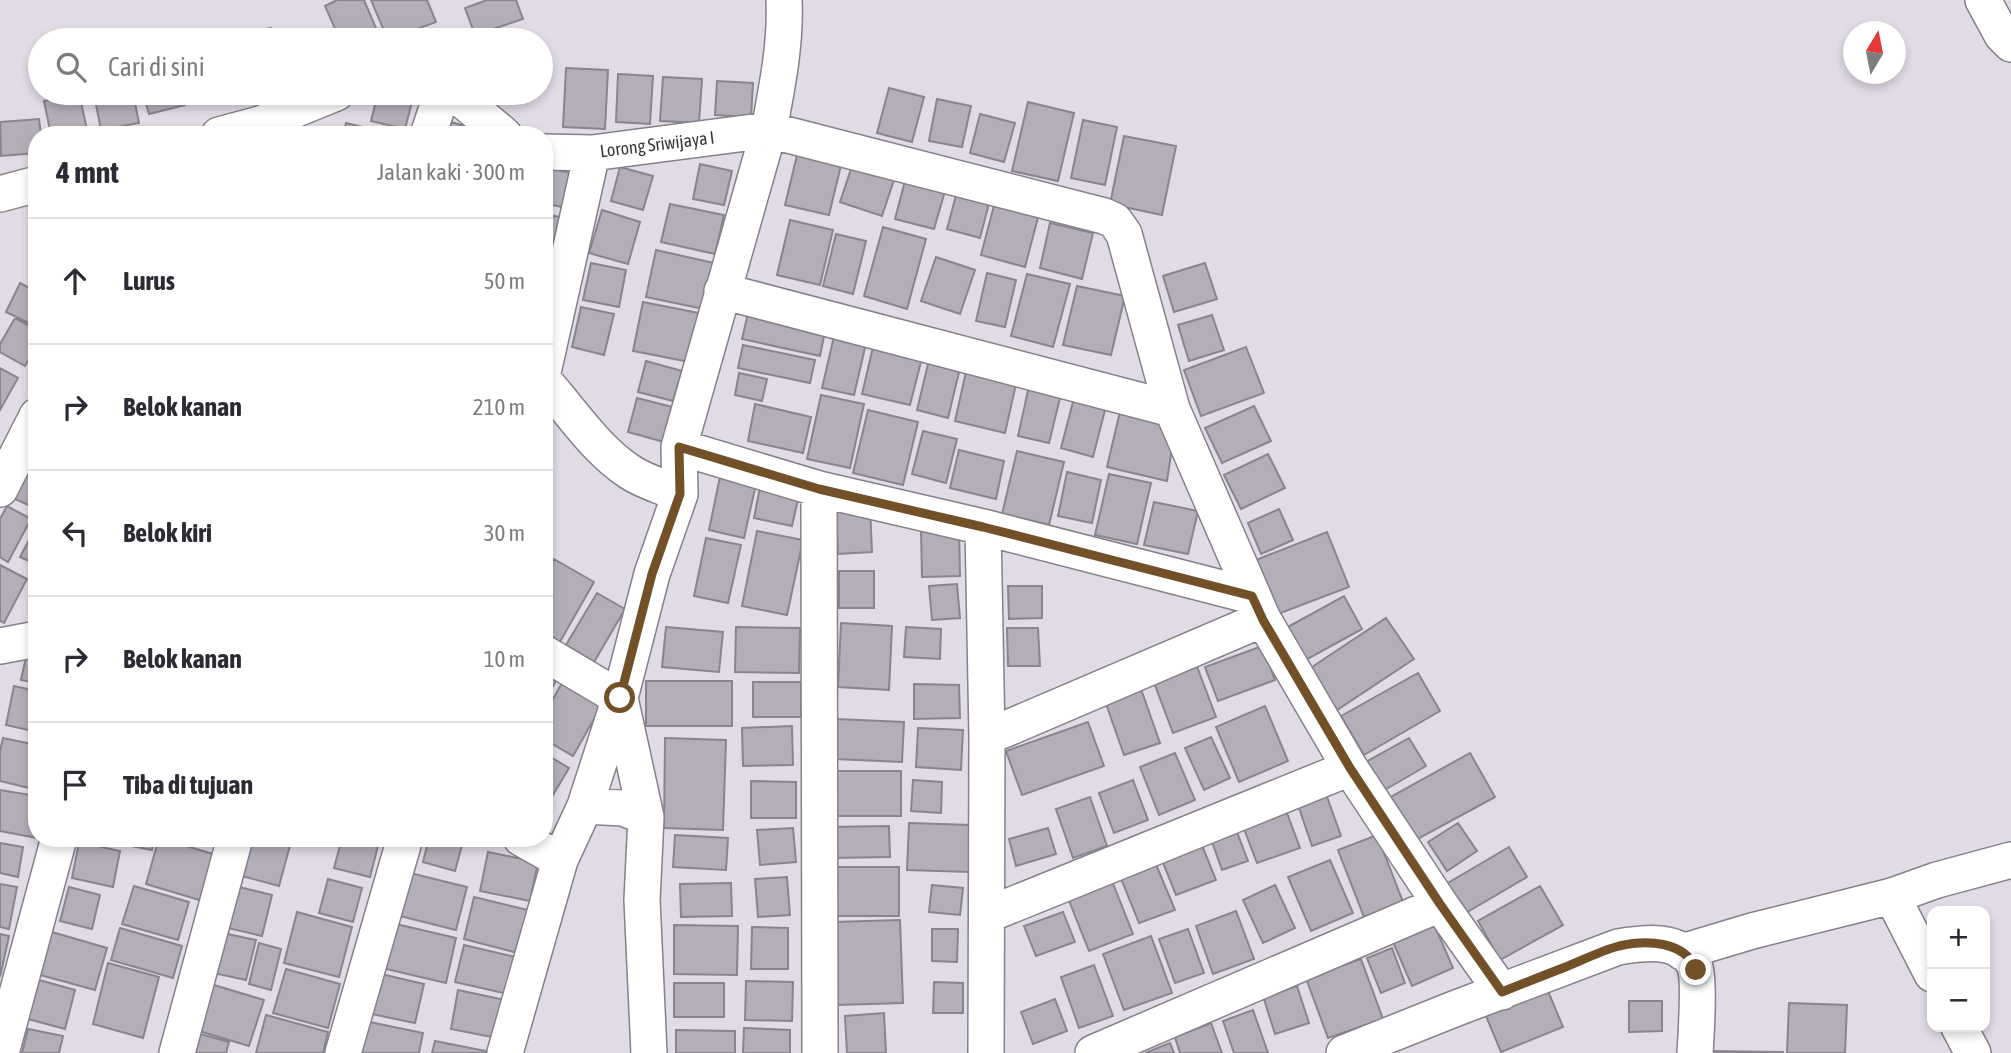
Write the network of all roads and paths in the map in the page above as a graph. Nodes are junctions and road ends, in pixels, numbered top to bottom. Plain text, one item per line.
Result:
1 (784, 0) edge
2 (1983, 0) edge
3 (2011, 44) edge
4 (310, 105) edge
5 (438, 105) edge
6 (468, 105) edge
7 (265, 126) edge
8 (431, 126) edge
9 (493, 126) edge
10 (769, 130) junction
11 (553, 152) edge
12 (592, 153) junction
13 (28, 186) edge
14 (0, 194) edge
15 (722, 291) junction
16 (553, 328) edge
17 (553, 391) edge
18 (1172, 409) junction
19 (28, 434) edge
20 (679, 447) junction
21 (0, 489) edge
22 (819, 489) junction
23 (680, 494) junction
24 (983, 527) junction
25 (1258, 608) junction
26 (28, 641) edge
27 (0, 646) edge
28 (553, 658) edge
29 (620, 698) junction
30 (987, 737) junction
31 (1350, 768) junction
32 (585, 806) junction
33 (646, 817) junction
34 (57, 847) edge
35 (234, 847) edge
36 (402, 847) edge
37 (537, 847) edge
38 (560, 860) junction
39 (2011, 860) edge
40 (1892, 896) junction
41 (1440, 904) junction
42 (987, 915) junction
43 (1682, 952) junction
44 (1929, 969) edge
45 (1502, 992) junction
46 (1962, 1032) edge
47 (1, 1053) edge
48 (177, 1053) edge
49 (343, 1053) edge
50 (505, 1053) edge
51 (649, 1053) edge
52 (820, 1053) edge
53 (986, 1053) edge
54 (1093, 1053) edge
55 (1345, 1053) edge
56 (1695, 1053) edge
57 (1973, 1053) edge

1 - 10 street
2 - 3 street
4 - 7 street
5 - 8 street
6 - 9 street
10 - 12 street, Lorong Sriwijaya I
10 - 15 street
10 - 18 street
11 - 12 street, Lorong Sriwijaya I
12 - 16 street
13 - 14 street
15 - 18 street
15 - 20 street
17 - 23 street
18 - 25 street
19 - 21 street
20 - 22 street
20 - 23 street
22 - 24 street
22 - 52 street
23 - 29 street
24 - 25 street
24 - 30 street
25 - 30 street
25 - 31 street
26 - 27 street
28 - 29 street
29 - 32 street
29 - 33 street
30 - 42 street
31 - 41 street
31 - 42 street
32 - 33 street
32 - 38 street
33 - 51 street
34 - 47 street
35 - 48 street
36 - 49 street
37 - 38 street
38 - 50 street
39 - 40 street
40 - 43 street
40 - 44 street
41 - 45 street
41 - 54 street
42 - 53 street
43 - 45 street
43 - 56 street
45 - 55 street
46 - 57 street

